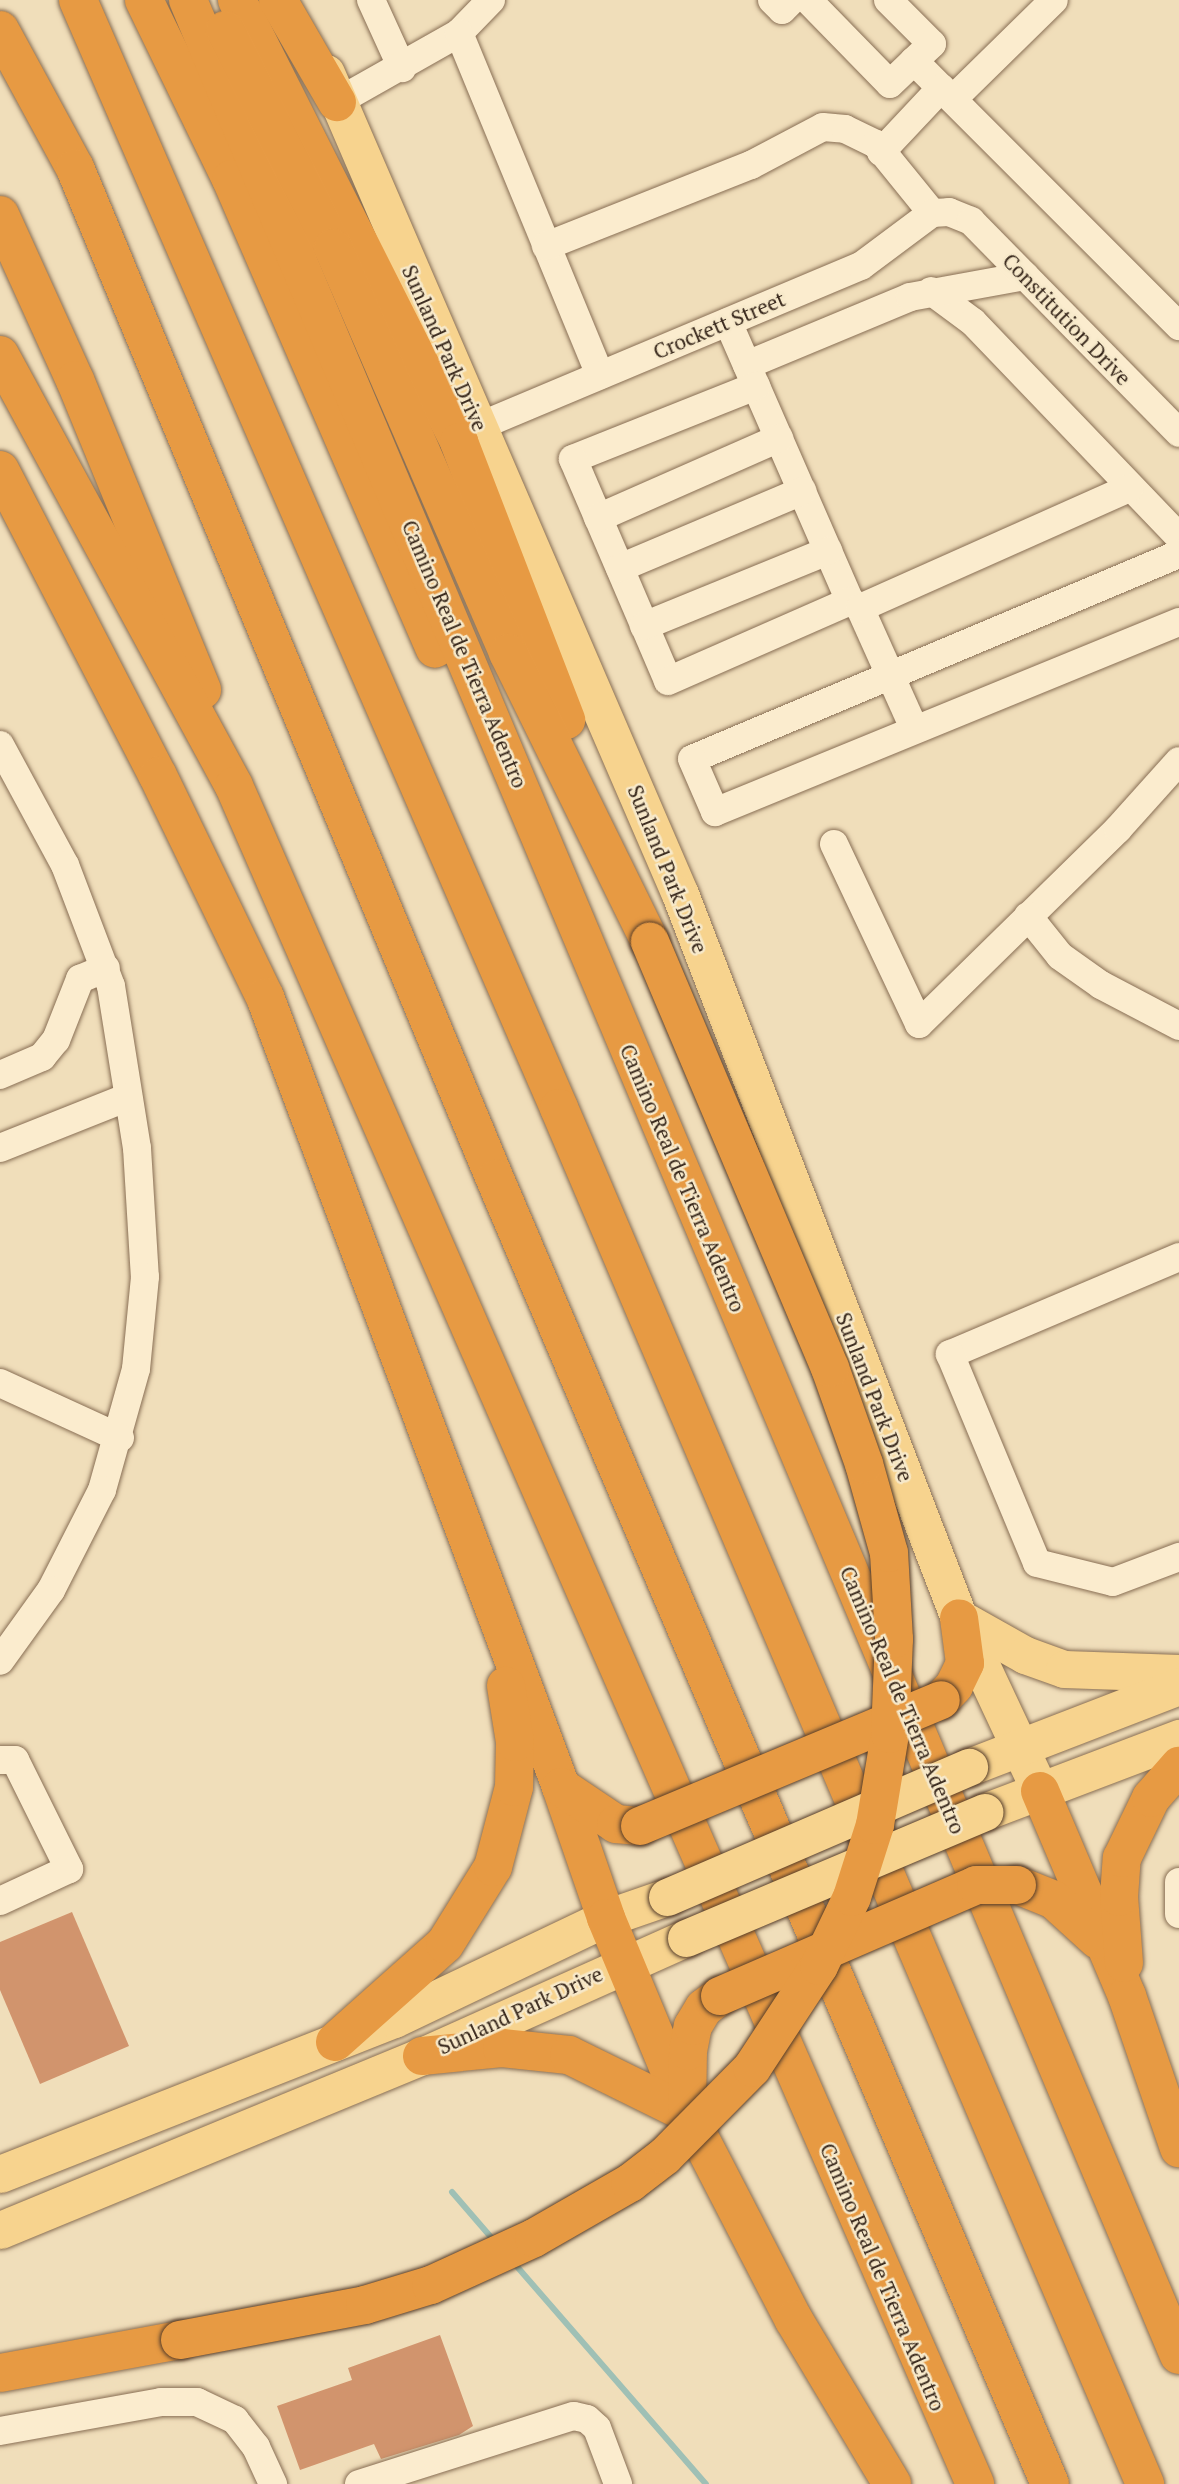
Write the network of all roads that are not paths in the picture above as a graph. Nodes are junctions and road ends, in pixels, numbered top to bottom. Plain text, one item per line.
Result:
1 (78, 0) edge
2 (144, 0) edge
3 (188, 0) edge
4 (208, 0) edge
5 (237, 0) edge
6 (278, 0) edge
7 (296, 0) edge
8 (371, 0) edge
9 (491, 0) edge
10 (772, 0) edge
11 (792, 0) edge
12 (807, 0) edge
13 (888, 0) edge
14 (1054, 0) edge
15 (0, 30) edge
16 (459, 33) junction
17 (914, 61) junction
18 (402, 68) junction
19 (947, 94) junction
20 (337, 102) junction
21 (881, 152) junction
22 (940, 212) junction
23 (0, 215) edge
24 (546, 246) junction
25 (1025, 276) junction
26 (931, 291) junction
27 (727, 322) junction
28 (1179, 326) edge
29 (0, 355) edge
30 (600, 375) junction
31 (751, 375) junction
32 (480, 426) junction
33 (1177, 427) edge
34 (779, 438) junction
35 (0, 470) edge
36 (0, 486) edge
37 (1129, 488) junction
38 (802, 491) junction
39 (598, 519) junction
40 (1179, 537) edge
41 (38, 545) junction
42 (828, 551) junction
43 (1179, 554) edge
44 (620, 568) junction
45 (855, 604) junction
46 (1179, 622) edge
47 (644, 626) junction
48 (890, 675) junction
49 (914, 728) junction
50 (0, 745) edge
51 (1179, 761) edge
52 (234, 786) junction
53 (834, 844) dead end
54 (1028, 916) junction
55 (650, 941) junction
56 (106, 968) junction
57 (1179, 1026) edge
58 (0, 1075) edge
59 (128, 1097) junction
60 (0, 1148) edge
61 (681, 1177) junction
62 (1179, 1257) edge
63 (0, 1383) edge
64 (120, 1438) junction
65 (1179, 1557) edge
66 (493, 1605) junction
67 (960, 1618) junction
68 (0, 1661) edge
69 (1179, 1673) edge
70 (1179, 1686) edge
71 (1179, 1738) edge
72 (1020, 1746) junction
73 (0, 1760) edge
74 (1179, 1766) edge
75 (561, 1787) junction
76 (1040, 1791) junction
77 (1179, 1882) edge
78 (0, 1901) edge
79 (1179, 1914) edge
80 (606, 1918) junction
81 (1105, 1946) junction
82 (625, 1963) junction
83 (1128, 1996) junction
84 (335, 2042) junction
85 (422, 2056) junction
86 (687, 2113) junction
87 (1179, 2148) edge
88 (0, 2174) edge
89 (0, 2230) edge
90 (1179, 2355) edge
91 (0, 2373) edge
92 (0, 2431) edge
93 (273, 2484) edge
94 (359, 2484) edge
95 (618, 2484) edge
96 (892, 2484) edge
97 (975, 2484) edge
98 (1050, 2484) edge
99 (1145, 2484) edge

1 - 99 highway
2 - 61 highway
3 - 61 highway, Camino Real de Tierra Adentro
4 - 55 highway
5 - 55 highway
6 - 20 highway
7 - 20 main road, Sunland Park Drive
8 - 18 street
9 - 16 street
10 - 11 street
12 - 17 street
13 - 17 street
14 - 19 street
15 - 98 highway
16 - 18 street
16 - 24 street
17 - 19 street
18 - 20 street
19 - 21 street
19 - 28 street
20 - 32 main road, Sunland Park Drive
21 - 22 street
21 - 24 street
22 - 25 street, Constitution Drive
22 - 27 street, Crockett Street
23 - 52 highway
24 - 30 street
25 - 26 street
25 - 33 street, Constitution Drive
26 - 31 street
26 - 37 street
27 - 30 street, Crockett Street
27 - 31 street
29 - 52 highway, Camino Real de Tierra Adentro
30 - 32 street, Crockett Street
31 - 34 street
31 - 39 street
32 - 67 main road, Sunland Park Drive
34 - 38 street
34 - 39 street
35 - 41 highway
36 - 41 highway
37 - 40 street
37 - 45 street
38 - 42 street
38 - 44 street
39 - 44 street
41 - 66 highway
42 - 45 street
42 - 47 street
43 - 48 street
44 - 47 street
45 - 47 street
45 - 48 street
46 - 49 street
48 - 49 street
48 - 49 street
50 - 56 street
51 - 54 street
52 - 97 highway, Camino Real de Tierra Adentro
53 - 54 street
54 - 57 street
55 - 91 highway, bridge
56 - 58 street
56 - 59 street
59 - 60 street
59 - 64 street
61 - 90 highway, Camino Real de Tierra Adentro
62 - 65 street
63 - 64 street
64 - 68 street
66 - 75 highway
66 - 84 highway
67 - 69 main road
67 - 72 main road, Sunland Park Drive
67 - 75 highway, bridge
70 - 72 main road
71 - 76 main road, Sunland Park Drive
72 - 76 main road, Sunland Park Drive
72 - 80 main road, bridge
73 - 78 street
74 - 83 highway
75 - 80 highway
76 - 81 highway
76 - 82 main road, Sunland Park Drive, bridge
77 - 79 street
80 - 82 highway
80 - 84 main road
81 - 83 highway
81 - 86 highway, bridge
82 - 85 main road, Sunland Park Drive
82 - 86 highway
83 - 87 highway
84 - 88 main road
85 - 86 highway
85 - 89 main road, Sunland Park Drive
86 - 96 highway
92 - 93 street
94 - 95 street

